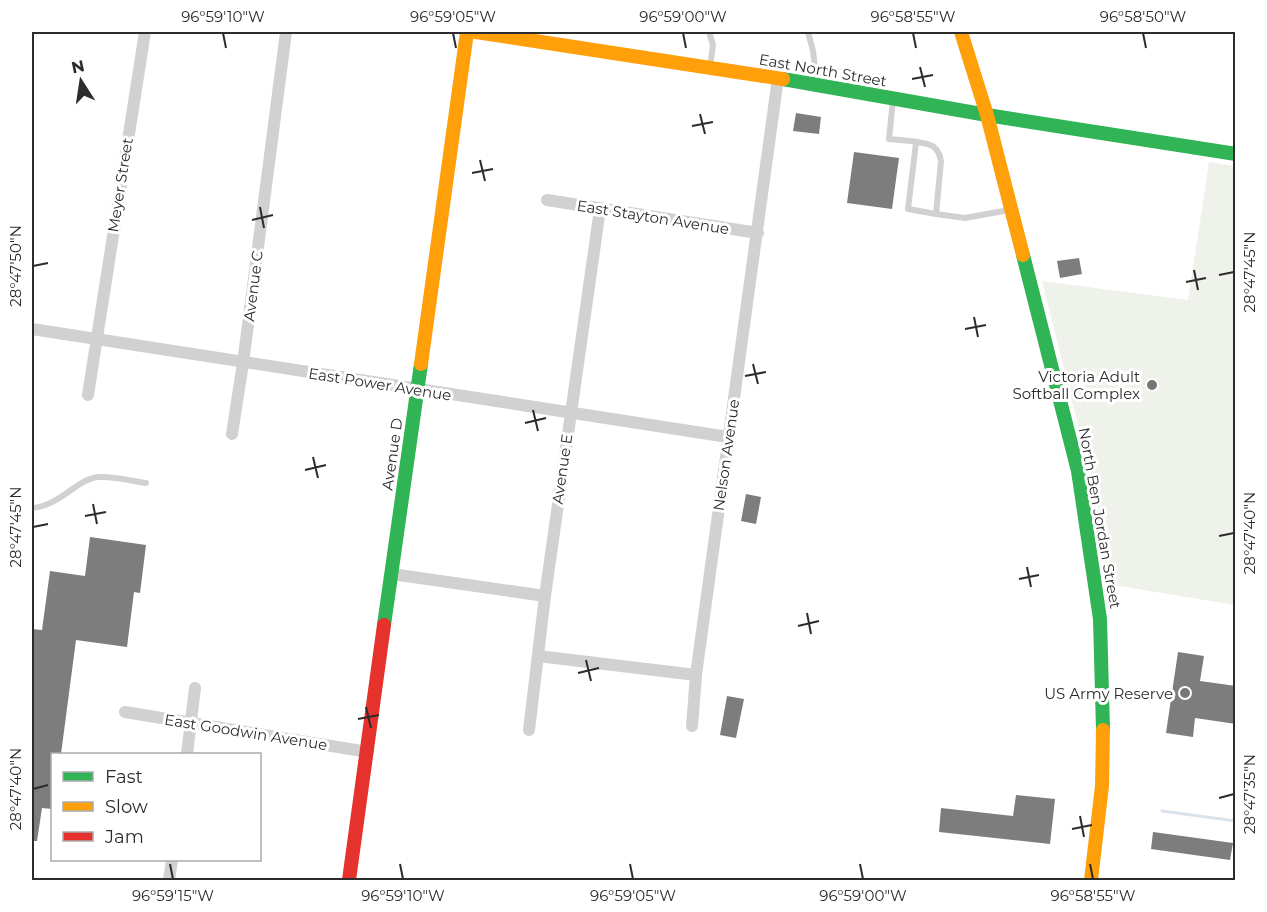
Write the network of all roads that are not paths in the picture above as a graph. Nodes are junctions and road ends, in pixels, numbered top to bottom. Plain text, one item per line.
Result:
1 (145, 32) edge
2 (286, 32) edge
3 (467, 32) edge
4 (476, 32) edge
5 (709, 32) edge
6 (808, 32) edge
7 (960, 32) edge
8 (710, 68) junction
9 (778, 78) junction
10 (818, 86) junction
11 (893, 99) junction
12 (987, 116) junction
13 (916, 143) junction
14 (1236, 154) edge
15 (547, 200) dead end
16 (600, 209) junction
17 (1012, 209) junction
18 (936, 214) junction
19 (758, 233) junction
20 (32, 329) edge
21 (96, 339) junction
22 (243, 363) junction
23 (418, 390) junction
24 (88, 395) dead end
25 (570, 413) junction
26 (232, 434) dead end
27 (728, 437) junction
28 (146, 483) dead end
29 (32, 508) edge
30 (392, 574) junction
31 (545, 596) junction
32 (538, 656) junction
33 (696, 675) junction
34 (195, 688) dead end
35 (125, 712) dead end
36 (191, 723) junction
37 (692, 726) dead end
38 (529, 730) dead end
39 (368, 752) junction
40 (187, 753) edge
41 (172, 861) edge
42 (169, 880) edge
43 (349, 880) edge
44 (1091, 880) edge

1 - 21 street, Meyer Street
2 - 22 street, Avenue C
3 - 23 street, Avenue D
4 - 8 street, East North Street
5 - 8 lane
6 - 10 lane
7 - 12 street, North Ben Jordan Street
8 - 9 street, East North Street
9 - 10 street, East North Street
9 - 19 street, Nelson Avenue
10 - 11 street, East North Street
11 - 12 street, East North Street
11 - 13 lane
12 - 14 street, East North Street
12 - 17 street, North Ben Jordan Street
13 - 18 lane
13 - 18 lane
15 - 16 street, East Stayton Avenue
16 - 19 street, East Stayton Avenue
16 - 25 street, Avenue E
17 - 18 lane
17 - 44 street, North Ben Jordan Street
19 - 27 street, Nelson Avenue
20 - 21 street, East Power Avenue
21 - 22 street, East Power Avenue
21 - 24 street, Meyer Street
22 - 23 street, East Power Avenue
22 - 26 street, Avenue C
23 - 25 street, East Power Avenue
23 - 30 street, Avenue D
25 - 27 street, East Power Avenue
25 - 31 street, Avenue E
27 - 33 street, Nelson Avenue
28 - 29 lane
30 - 31 street
30 - 39 street, Avenue D
31 - 32 street, Avenue E
32 - 33 street
32 - 38 street, Avenue E
33 - 37 street, Nelson Avenue
34 - 36 street
35 - 36 street, East Goodwin Avenue
36 - 39 street, East Goodwin Avenue
36 - 40 street
39 - 43 street, Avenue D
41 - 42 street

